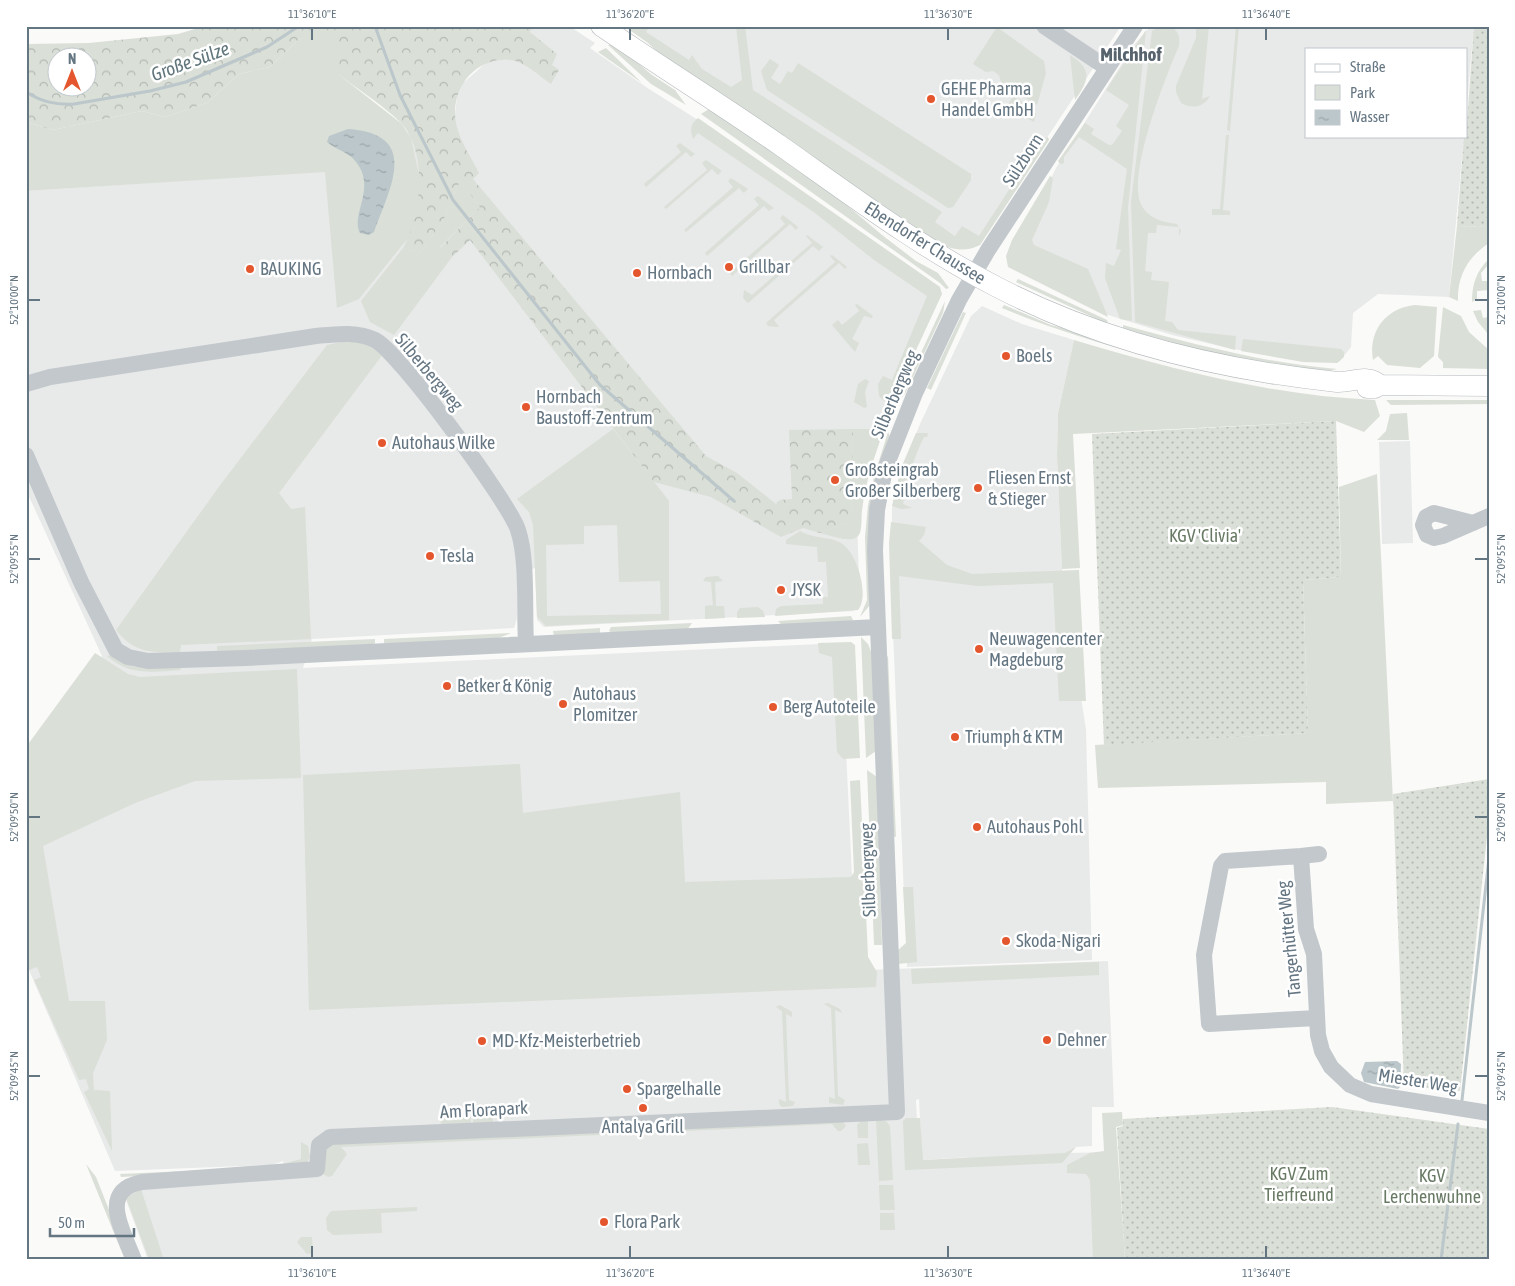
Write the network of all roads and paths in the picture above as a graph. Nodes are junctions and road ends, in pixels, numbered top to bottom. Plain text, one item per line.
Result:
1 (601, 26) edge
2 (1044, 26) edge
3 (1135, 26) edge
4 (1107, 68) junction
5 (974, 275) junction
6 (26, 384) edge
7 (1489, 386) edge
8 (26, 455) edge
9 (1489, 516) edge
10 (1473, 523) dead end
11 (878, 627) junction
12 (526, 643) junction
13 (1320, 854) dead end
14 (1301, 856) junction
15 (1317, 1018) junction
16 (1344, 1081) joint
17 (897, 1112) joint
18 (1489, 1113) edge
19 (134, 1260) edge

1 - 5 main road, Ebendorfer Chaussee
2 - 4 street
3 - 4 street, Sülzborn
4 - 5 street, Sülzborn
5 - 7 main road, Ebendorfer Chaussee
5 - 11 street, Silberbergweg
6 - 12 street, Silberbergweg
8 - 12 street
9 - 10 street
11 - 12 street
11 - 17 street, Silberbergweg
13 - 14 street, Tangerhütter Weg
14 - 15 street, Tangerhütter Weg
14 - 15 street, Tangerhütter Weg
15 - 16 street, Tangerhütter Weg
16 - 18 street, Miester Weg
17 - 19 street, Am Florapark

